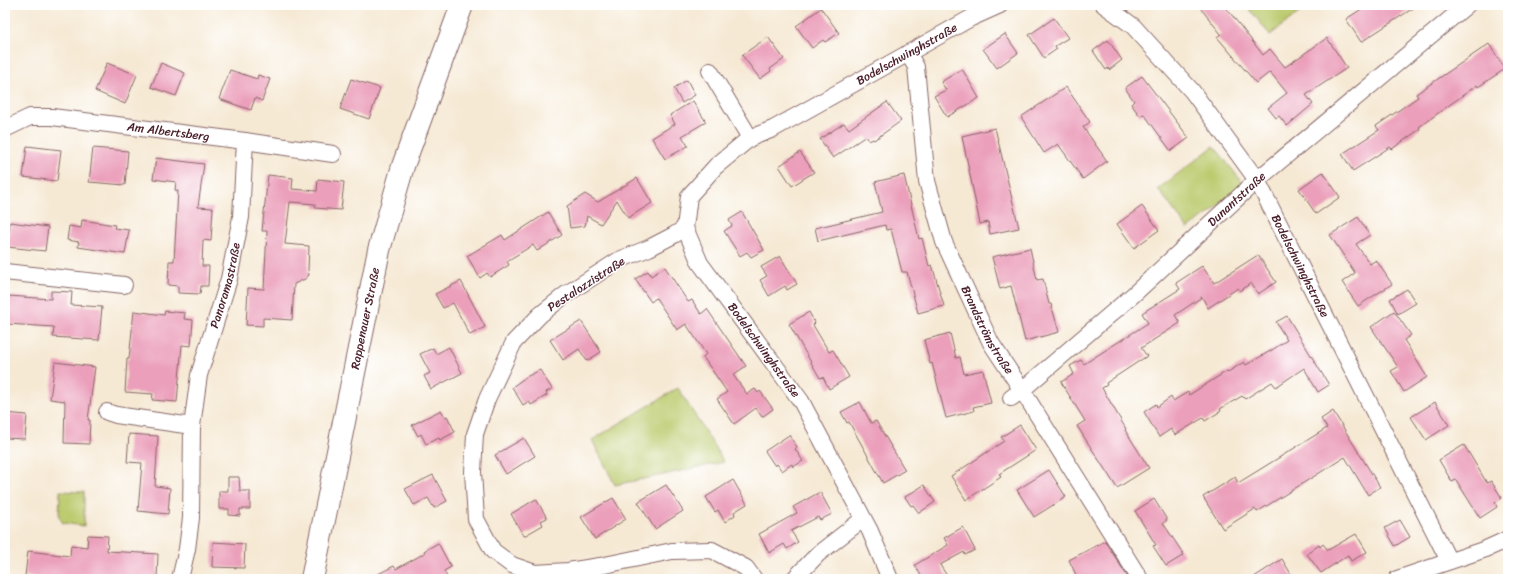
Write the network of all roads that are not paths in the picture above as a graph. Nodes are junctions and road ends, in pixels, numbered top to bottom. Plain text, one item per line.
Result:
1 (462, 5) edge
2 (1000, 5) edge
3 (1104, 5) edge
4 (1467, 5) edge
5 (908, 53) junction
6 (710, 71) dead end
7 (5, 129) edge
8 (750, 138) junction
9 (245, 141) junction
10 (333, 154) dead end
11 (1258, 180) junction
12 (685, 228) junction
13 (5, 272) edge
14 (124, 285) dead end
15 (1016, 394) junction
16 (107, 412) dead end
17 (192, 426) junction
18 (863, 519) junction
19 (1508, 539) edge
20 (1449, 561) junction
21 (180, 579) edge
22 (312, 579) edge
23 (754, 579) edge
24 (794, 579) edge
25 (890, 579) edge
26 (1140, 579) edge
27 (1397, 579) edge

1 - 22 street, Rappenauer Straße
2 - 5 street, Bodelschwinghstraße
3 - 11 street, Bodelschwinghstraße
4 - 11 street, Dunantstraße
5 - 8 street, Bodelschwinghstraße
5 - 15 street, Brandströmstraße
6 - 8 street
7 - 9 street, Am Albertsberg
8 - 12 street, Bodelschwinghstraße
9 - 10 street, Am Albertsberg
9 - 17 street, Panoramastraße
11 - 15 street, Dunantstraße
11 - 20 street, Bodelschwinghstraße
12 - 18 street, Bodelschwinghstraße
12 - 23 street, Pestalozzistraße
13 - 14 street
15 - 26 street, Brandströmstraße
16 - 17 street
17 - 21 street, Panoramastraße
18 - 24 street
18 - 25 street, Bodelschwinghstraße
19 - 20 street
20 - 27 street

